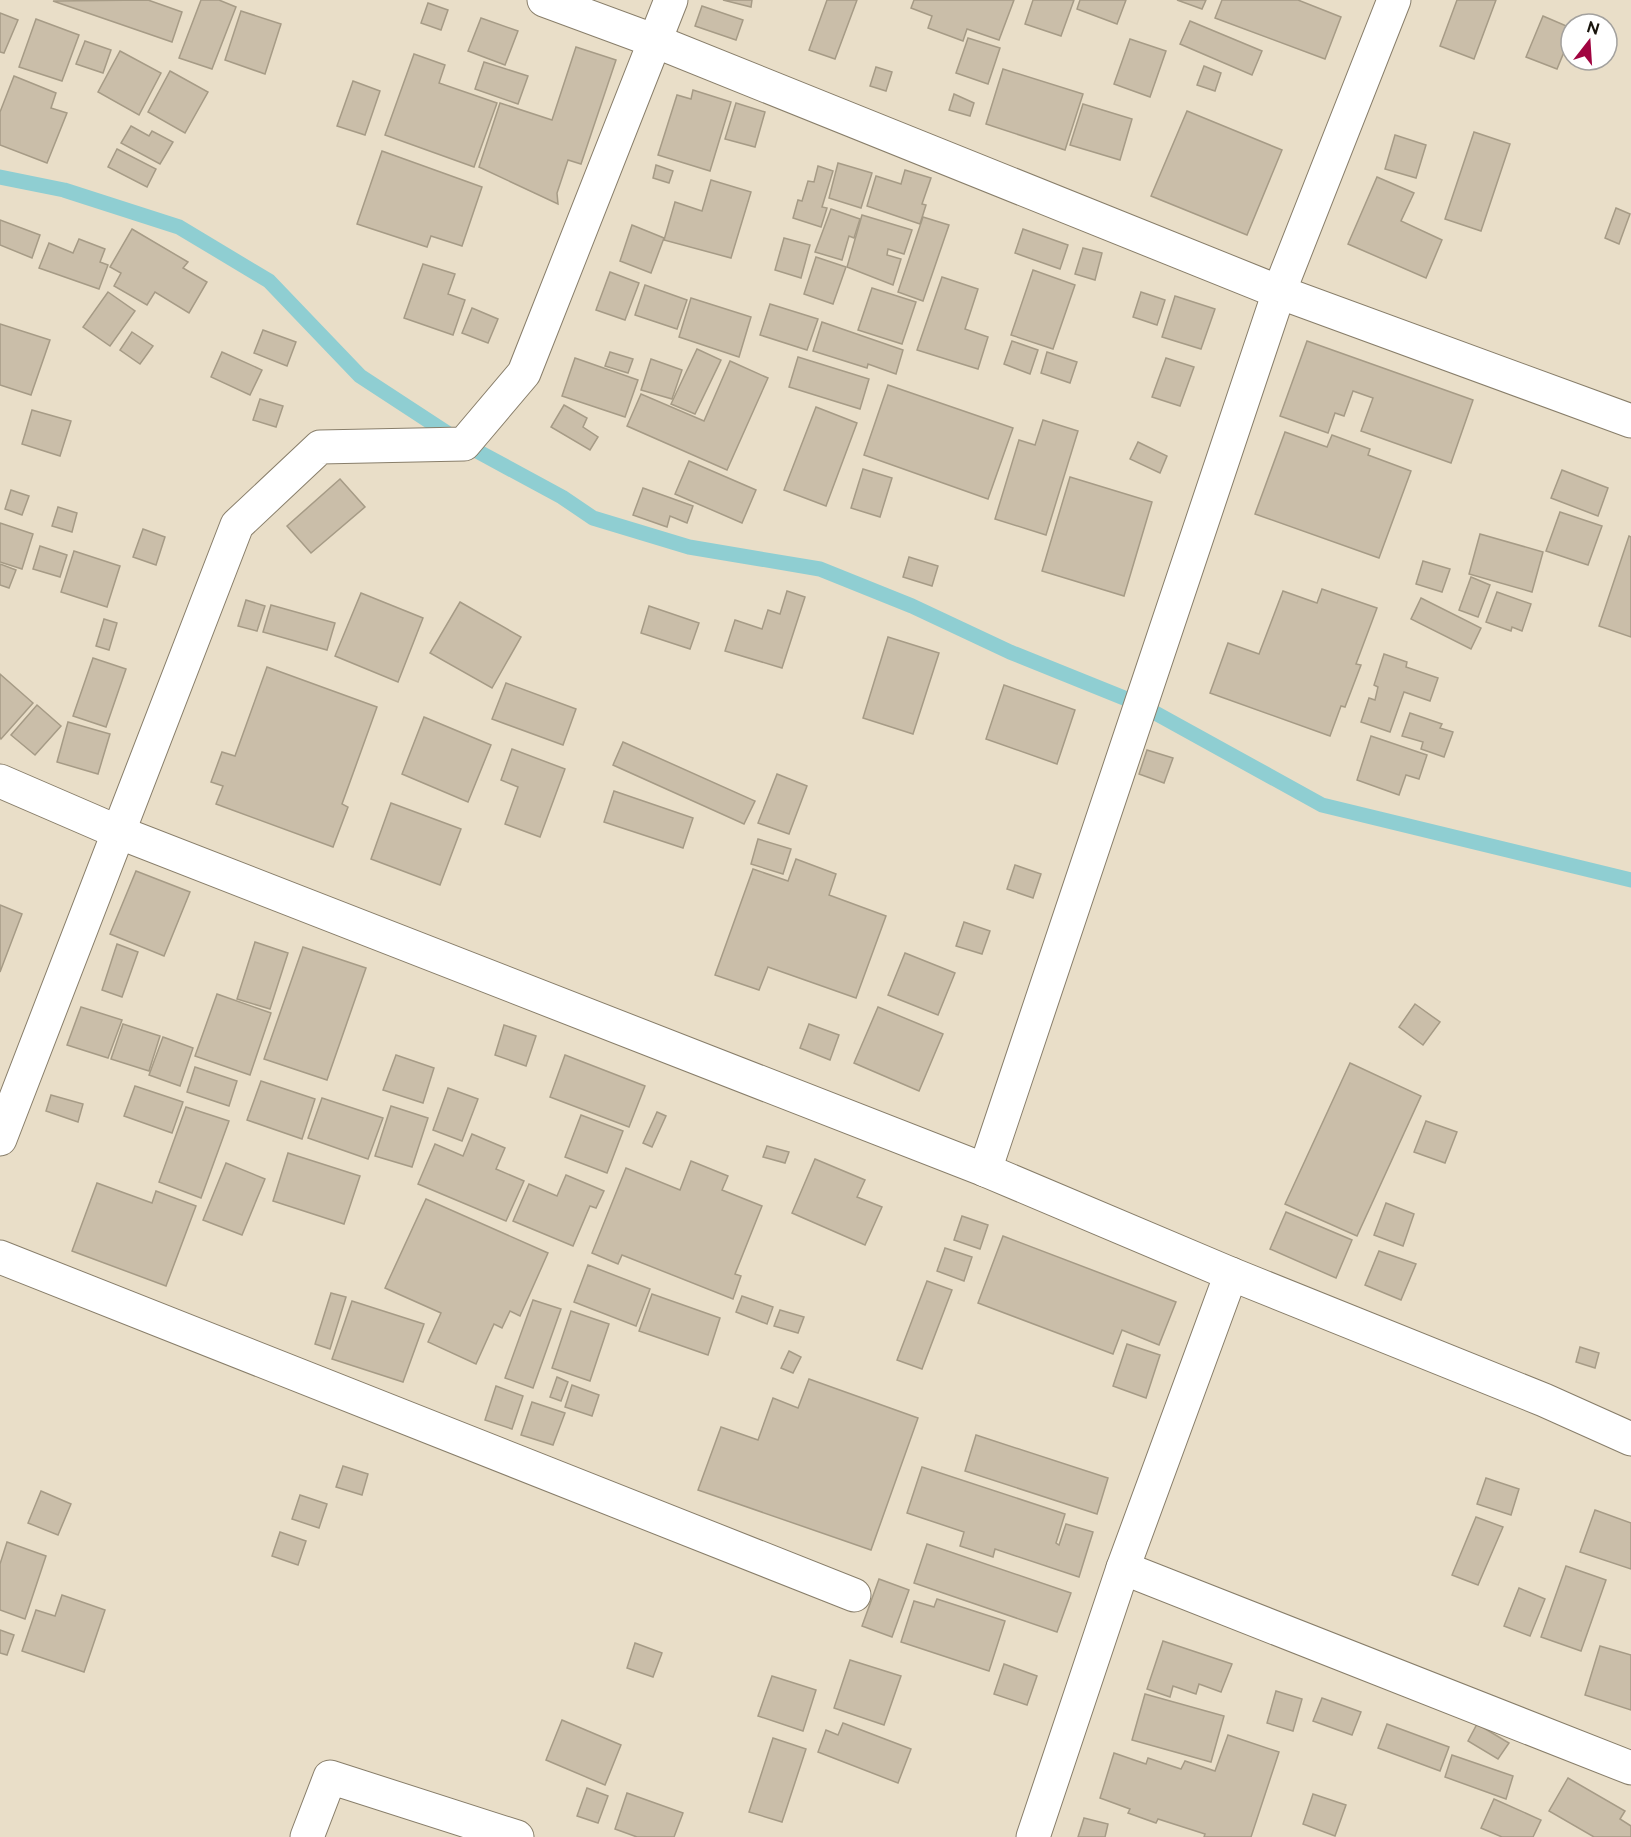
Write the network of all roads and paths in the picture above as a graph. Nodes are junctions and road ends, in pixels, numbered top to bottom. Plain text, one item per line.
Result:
1 (544, 0) edge
2 (671, 0) edge
3 (1394, 0) edge
4 (655, 41) junction
5 (1279, 292) junction
6 (1631, 421) edge
7 (0, 781) edge
8 (118, 832) junction
9 (0, 1139) edge
10 (985, 1170) junction
11 (0, 1257) edge
12 (1231, 1274) junction
13 (1631, 1439) edge
14 (1123, 1568) junction
15 (854, 1595) dead end
16 (1631, 1768) edge
17 (307, 1837) edge
18 (517, 1837) edge
19 (1033, 1837) edge

1 - 4 street
2 - 4 street
3 - 5 street
4 - 5 street
4 - 8 street
5 - 6 street
5 - 10 street
7 - 8 street
8 - 9 street
8 - 10 street
10 - 12 street
11 - 15 street
12 - 13 street
12 - 14 street
14 - 16 street
14 - 19 street
17 - 18 street

